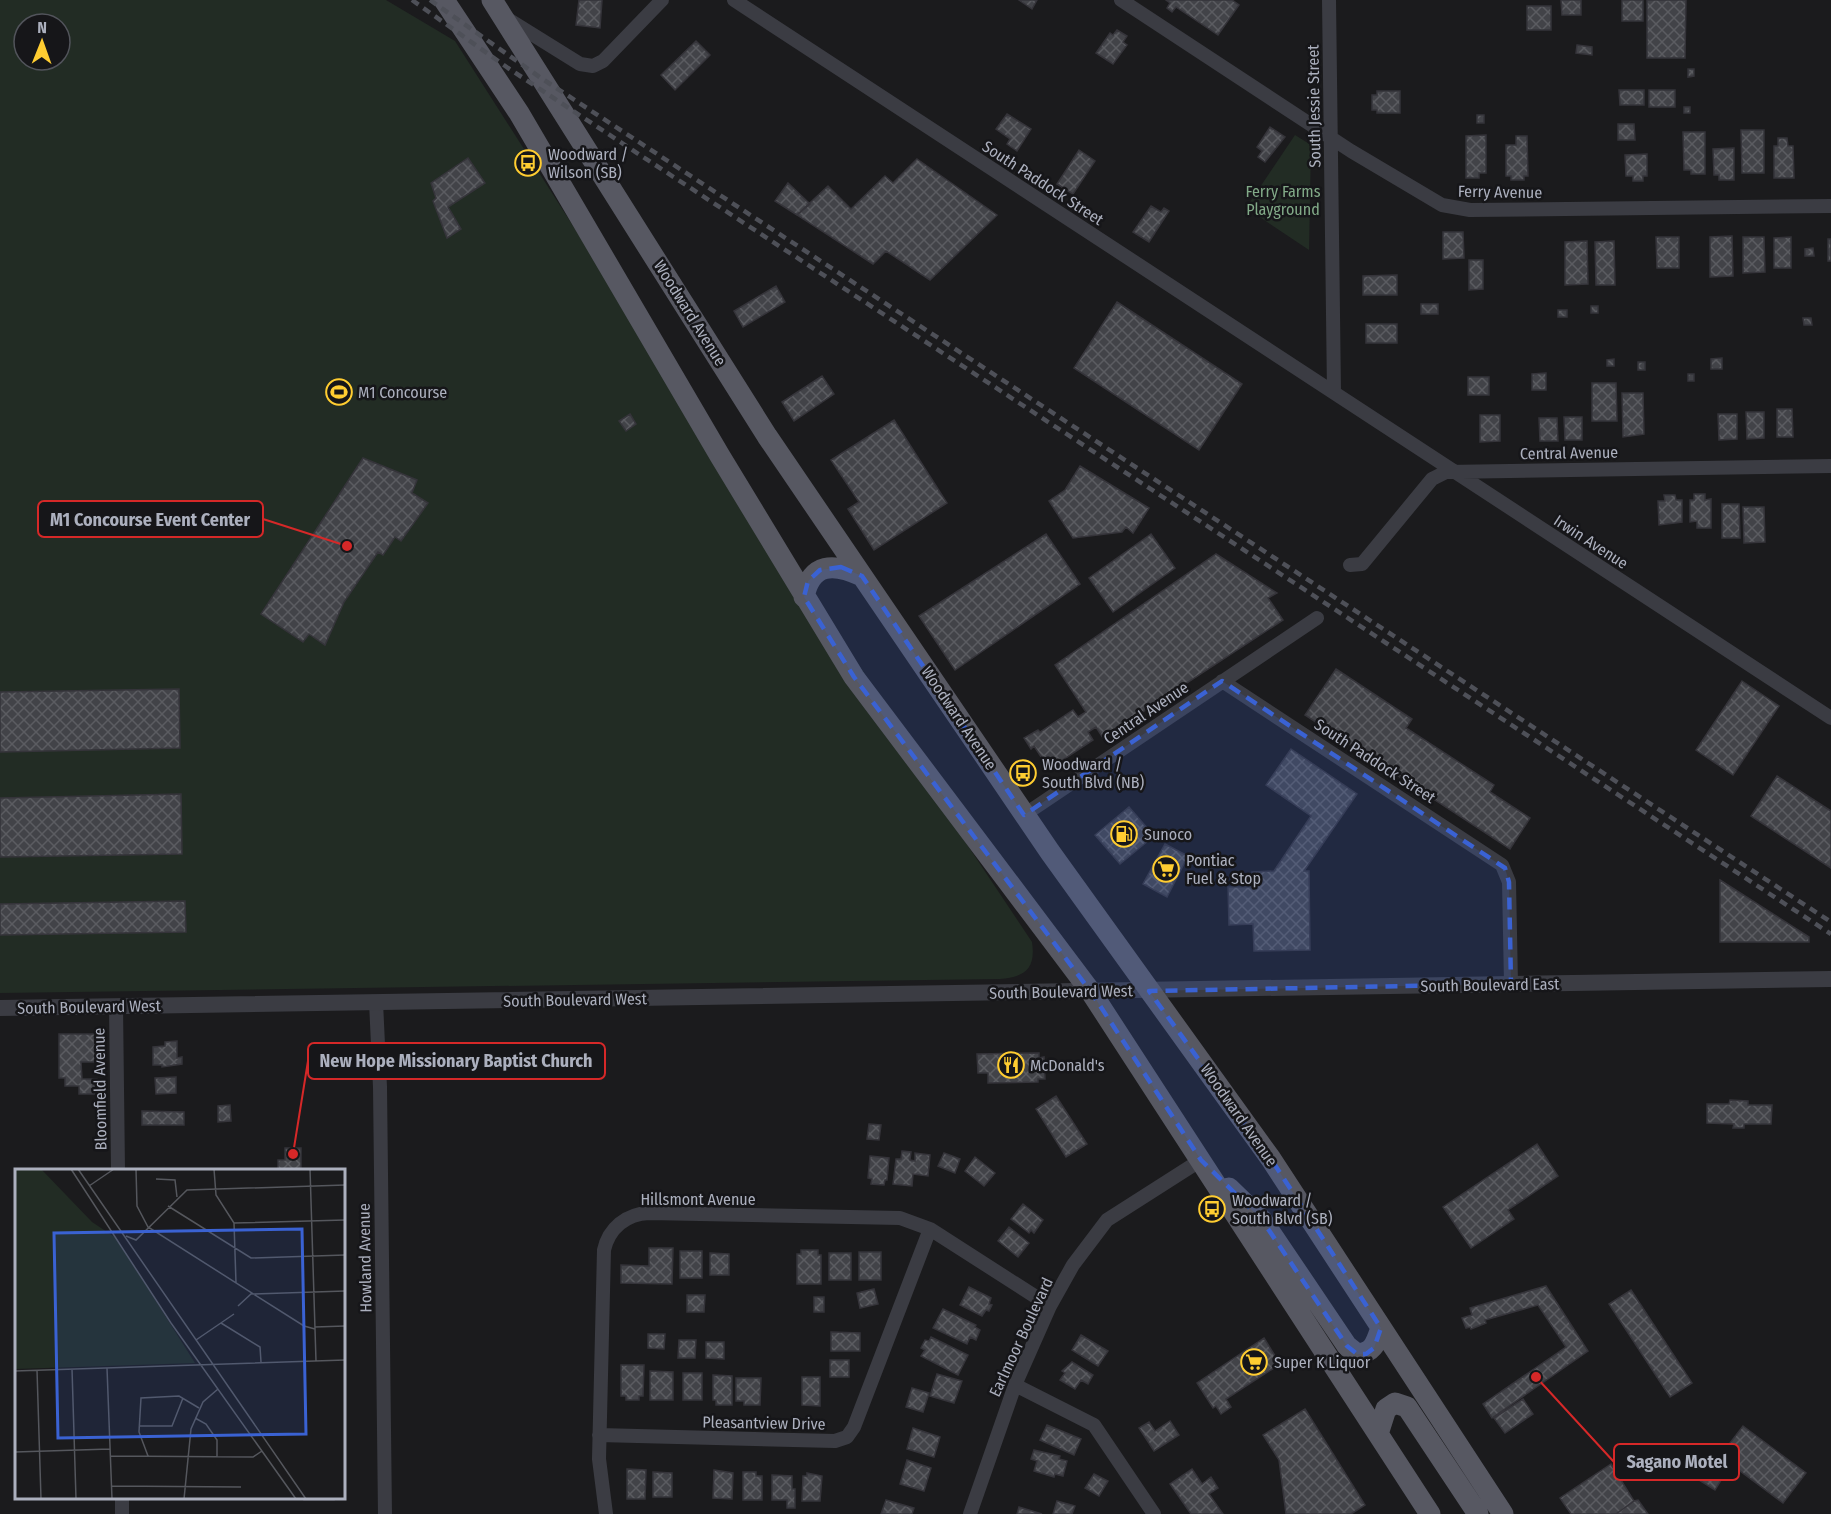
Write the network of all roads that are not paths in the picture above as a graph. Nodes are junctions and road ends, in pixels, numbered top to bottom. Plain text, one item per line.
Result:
1 (444, 0) edge
2 (662, 0) edge
3 (734, 0) edge
4 (1121, 0) edge
5 (1329, 0) edge
6 (498, 9) edge
7 (1331, 137) junction
8 (1831, 206) edge
9 (1334, 392) junction
10 (1831, 466) edge
11 (1454, 471) junction
12 (1350, 564) dead end
13 (862, 576) junction
14 (804, 597) junction
15 (1317, 618) dead end
16 (1222, 681) junction
17 (1831, 718) edge
18 (1024, 815) junction
19 (1831, 979) edge
20 (1511, 984) junction
21 (1149, 991) junction
22 (1091, 992) junction
23 (376, 1002) junction
24 (116, 1006) junction
25 (0, 1008) edge
26 (1201, 1160) junction
27 (118, 1169) edge
28 (930, 1229) junction
29 (1050, 1306) junction
30 (1381, 1328) junction
31 (1015, 1385) junction
32 (1378, 1434) junction
33 (600, 1436) junction
34 (385, 1514) edge
35 (606, 1514) edge
36 (970, 1514) edge
37 (1154, 1514) edge
38 (1430, 1514) edge
39 (1478, 1514) edge
40 (1503, 1514) edge

1 - 14 main road
2 - 6 street
3 - 9 street, South Paddock Street
4 - 7 street, Ferry Avenue
5 - 7 street, South Jessie Street
6 - 13 main road, Woodward Avenue
7 - 8 street, Ferry Avenue
7 - 9 street, South Jessie Street
9 - 11 street, Irwin Avenue
10 - 11 street, Central Avenue
11 - 12 street, Central Avenue
11 - 17 street, Irwin Avenue
13 - 14 main road
13 - 18 main road, Woodward Avenue
14 - 22 main road
15 - 16 street, Central Avenue
16 - 18 street, Central Avenue
16 - 20 street, South Paddock Street
18 - 21 main road, Woodward Avenue
19 - 20 street, South Boulevard East
20 - 21 street, South Boulevard East
21 - 22 street, South Boulevard West
21 - 30 main road, Woodward Avenue
22 - 23 street, South Boulevard West
22 - 26 main road
23 - 24 street, South Boulevard West
23 - 34 street, Howland Avenue
24 - 25 street, South Boulevard West
24 - 27 street, Bloomfield Avenue
26 - 29 street, Earlmoor Boulevard
26 - 30 main road
26 - 32 main road
28 - 29 street, Hillsmont Avenue
28 - 33 street, Pleasantview Drive
28 - 33 street, Hillsmont Avenue
29 - 31 street, Earlmoor Boulevard
30 - 40 main road, Woodward Avenue
31 - 36 street, Earlmoor Boulevard
31 - 37 street
32 - 38 main road
32 - 39 main road
33 - 35 street, Hillsmont Avenue

